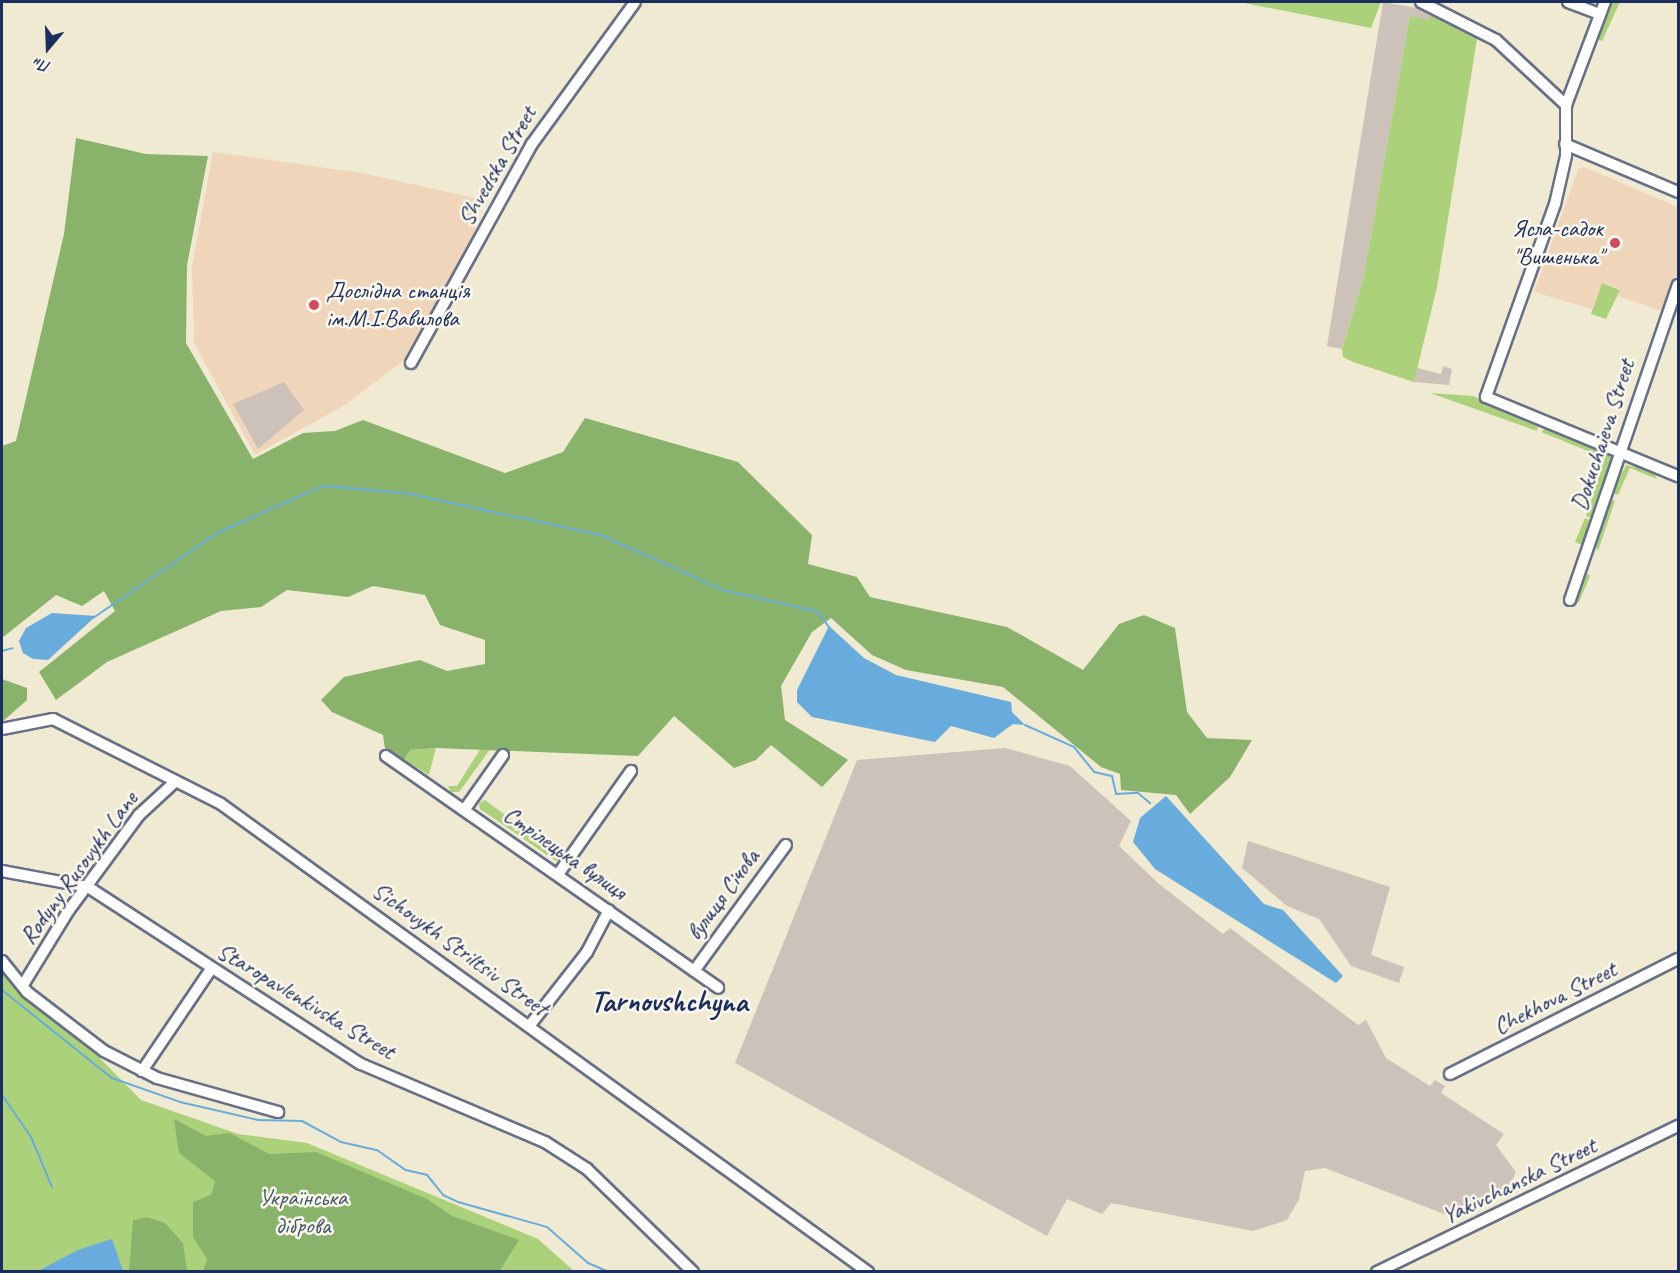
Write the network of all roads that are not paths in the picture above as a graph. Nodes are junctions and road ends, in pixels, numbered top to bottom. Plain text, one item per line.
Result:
1 (635, 2) edge
2 (1421, 2) edge
3 (1568, 2) edge
4 (1605, 2) edge
5 (1600, 14) junction
6 (1566, 105) junction
7 (1565, 144) junction
8 (1678, 192) edge
9 (1678, 285) edge
10 (411, 363) dead end
11 (1622, 451) junction
12 (1678, 476) edge
13 (1570, 600) dead end
14 (2, 729) edge
15 (502, 755) dead end
16 (386, 756) dead end
17 (631, 771) dead end
18 (176, 781) junction
19 (465, 809) junction
20 (786, 844) dead end
21 (2, 871) edge
22 (559, 873) junction
23 (88, 887) junction
24 (609, 910) junction
25 (1678, 959) edge
26 (2, 962) edge
27 (211, 969) junction
28 (694, 971) junction
29 (23, 985) junction
30 (718, 988) dead end
31 (530, 1025) junction
32 (142, 1071) junction
33 (1450, 1074) dead end
34 (278, 1112) dead end
35 (1678, 1126) edge
36 (693, 1272) edge
37 (868, 1272) edge
38 (1377, 1272) edge

1 - 10 street, Shvedska Street
2 - 6 street
3 - 5 street
4 - 5 street
5 - 6 street
6 - 7 street
7 - 8 street
7 - 11 street
9 - 11 street, Dokuchaieva Street
11 - 12 street
11 - 13 street, Dokuchaieva Street
14 - 18 street, Sichovykh Striltsiv Street
15 - 19 street
16 - 19 street, Стрілецька вулиця
17 - 22 street
18 - 23 street, Rodyny Rusovykh Lane
18 - 31 street, Sichovykh Striltsiv Street
19 - 22 street, Стрілецька вулиця
20 - 28 street, вулиця Січова
21 - 23 street, Staropavlenkivska Street
22 - 24 street, Стрілецька вулиця
23 - 27 street, Staropavlenkivska Street
23 - 29 street, Rodyny Rusovykh Lane
24 - 28 street, Стрілецька вулиця
24 - 31 street
25 - 33 street, Chekhova Street
26 - 29 street
27 - 32 street
27 - 36 street, Staropavlenkivska Street
28 - 30 street, Стрілецька вулиця
29 - 32 street
31 - 37 street, Sichovykh Striltsiv Street
32 - 34 street
35 - 38 street, Yakivchanska Street

